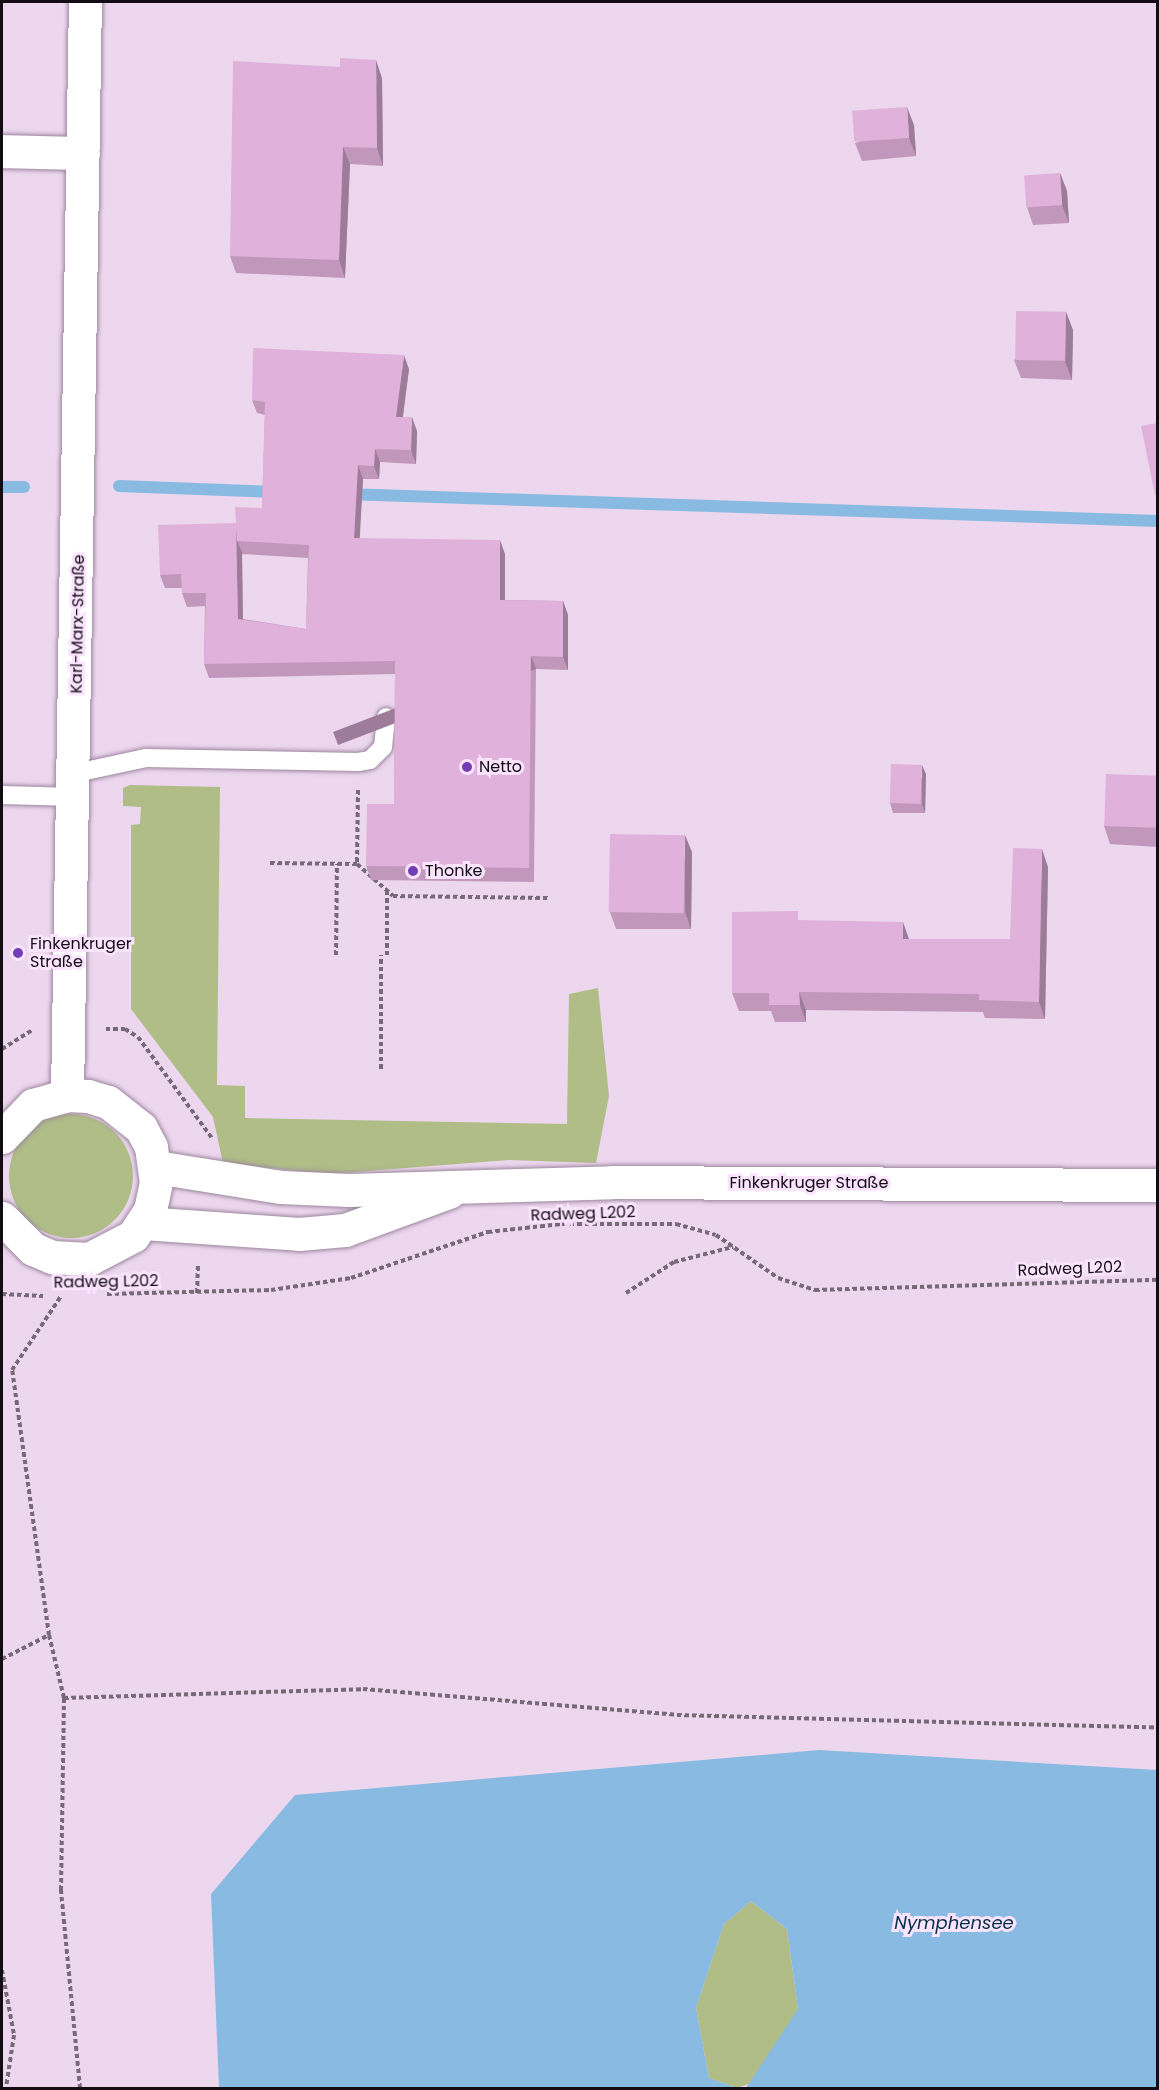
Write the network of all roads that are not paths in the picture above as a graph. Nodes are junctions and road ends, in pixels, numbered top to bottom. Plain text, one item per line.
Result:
1 (85, 2) edge
2 (2, 151) edge
3 (83, 153) junction
4 (386, 717) dead end
5 (75, 785) junction
6 (2, 795) edge
7 (67, 1095) junction
8 (3, 1129) edge
9 (156, 1167) junction
10 (1158, 1185) edge
11 (460, 1186) junction
12 (2, 1218) edge
13 (143, 1223) junction

1 - 3 main road, Karl-Marx-Straße
2 - 3 main road
3 - 5 main road, Karl-Marx-Straße
4 - 5 lane
5 - 6 lane
5 - 7 main road, Karl-Marx-Straße
7 - 8 main road
7 - 9 main road
9 - 11 main road, Finkenkruger Straße
9 - 13 main road
10 - 11 main road, Finkenkruger Straße
11 - 13 main road, Finkenkruger Straße
12 - 13 main road

